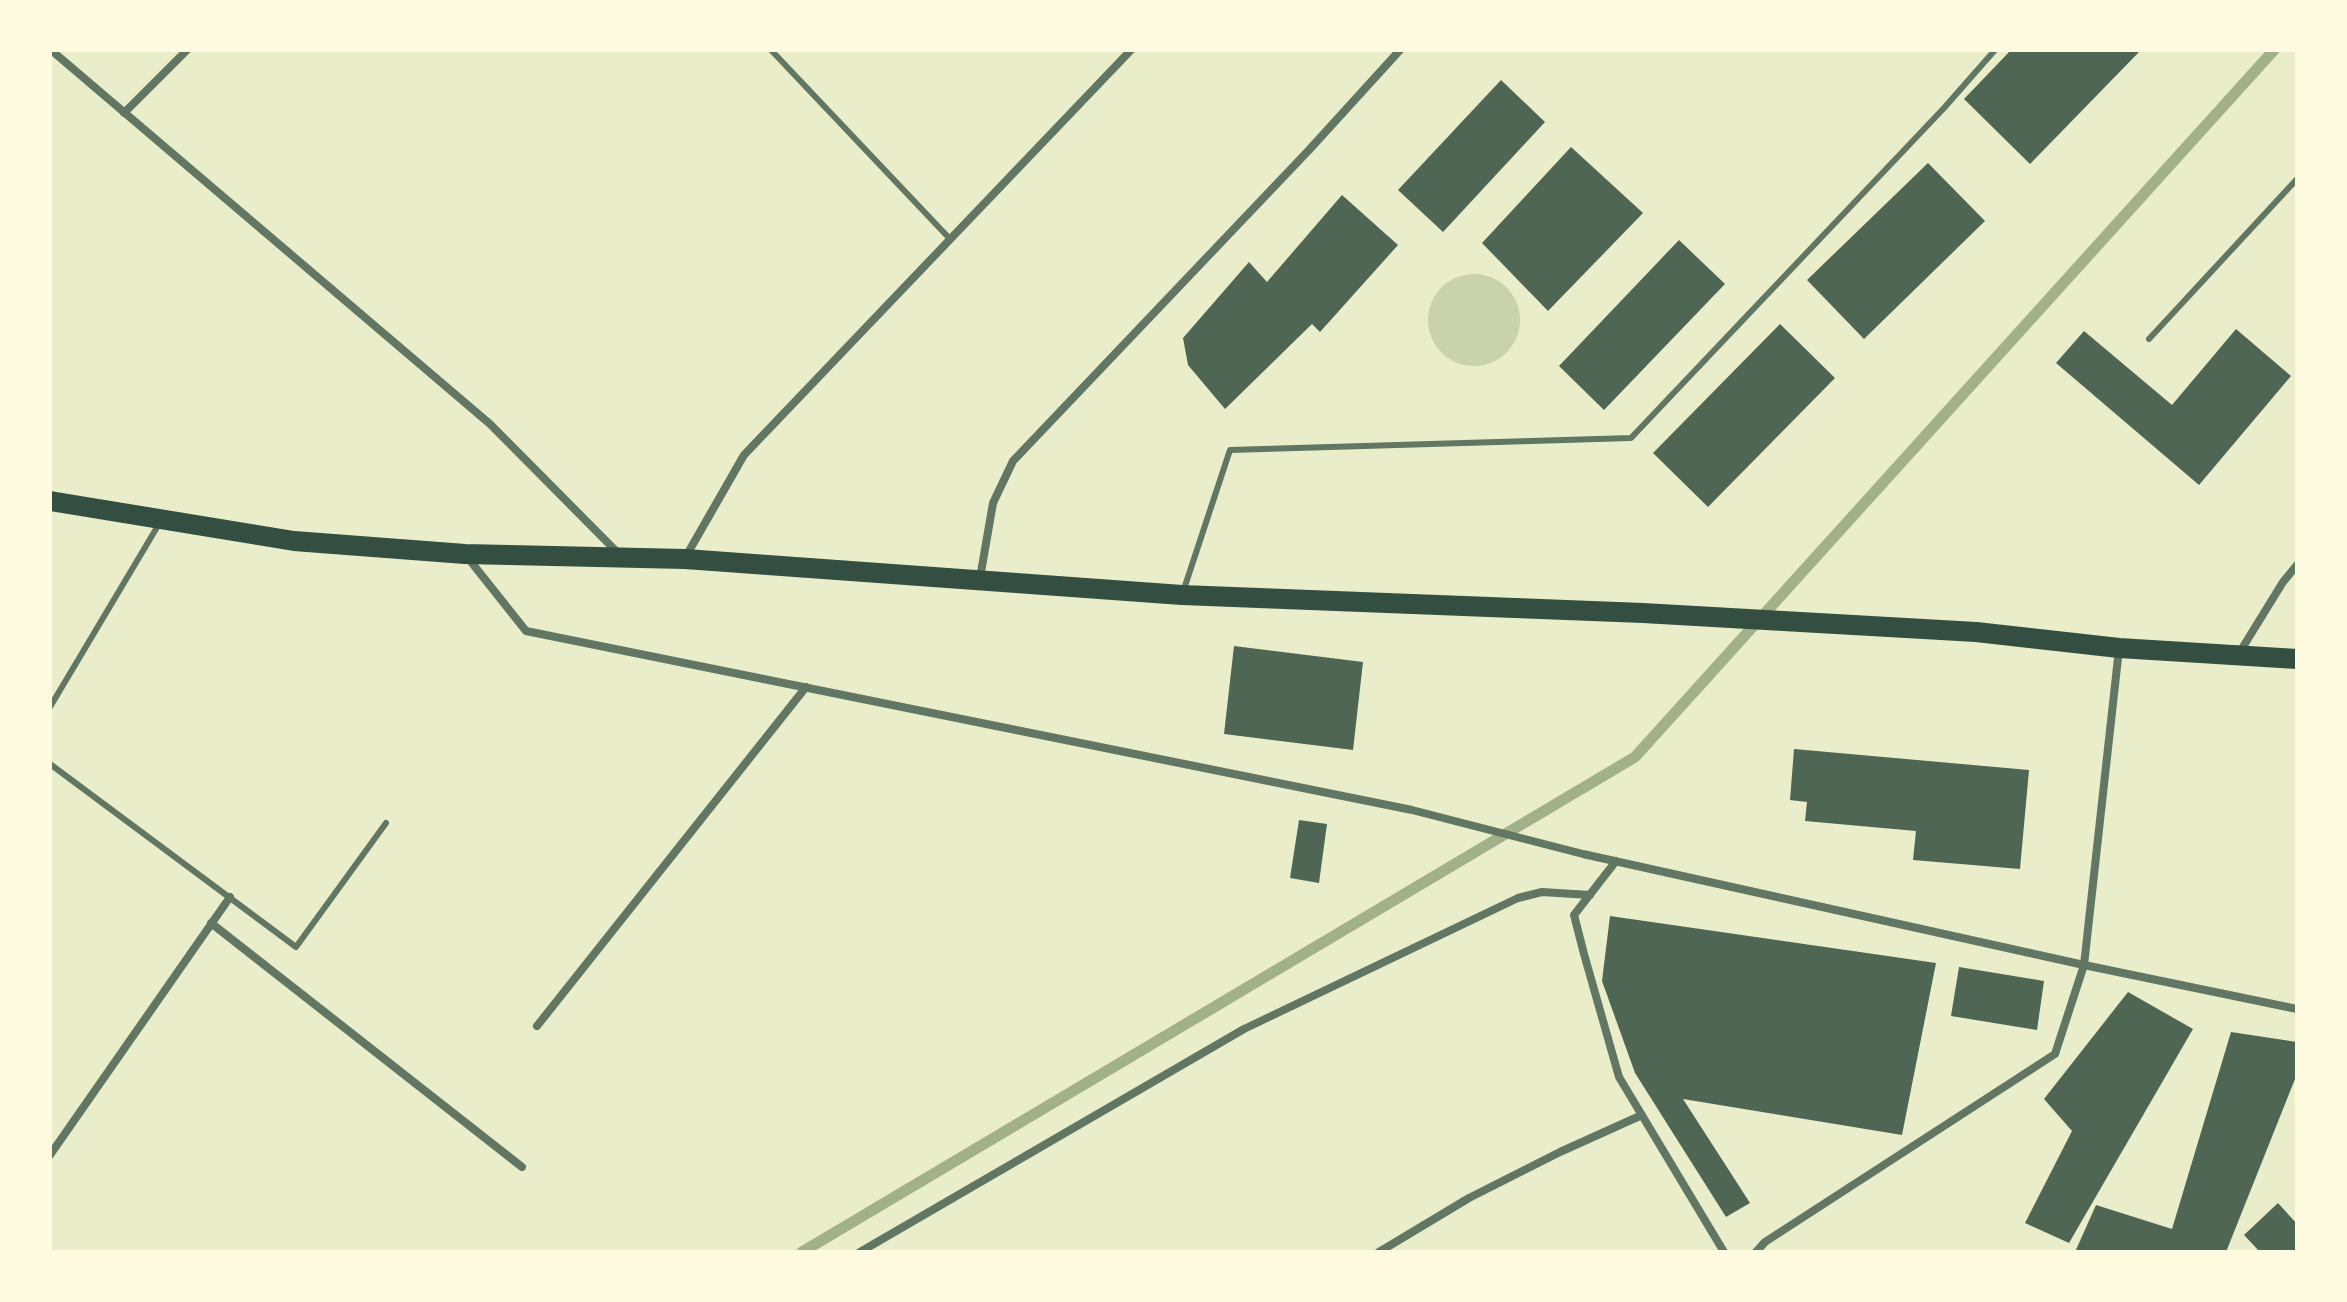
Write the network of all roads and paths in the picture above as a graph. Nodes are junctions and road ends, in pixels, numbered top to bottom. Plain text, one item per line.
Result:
1 (51, 50) edge
2 (187, 50) edge
3 (771, 50) edge
4 (1400, 50) edge
5 (1995, 50) edge
6 (1127, 51) edge
7 (124, 113) junction
8 (2297, 179) edge
9 (950, 239) junction
10 (2149, 339) dead end
11 (50, 501) edge
12 (162, 519) junction
13 (465, 554) junction
14 (621, 557) junction
15 (685, 559) junction
16 (2297, 565) edge
17 (979, 580) junction
18 (1182, 595) junction
19 (2119, 648) junction
20 (2237, 655) junction
21 (2297, 659) edge
22 (806, 687) junction
23 (50, 707) edge
24 (50, 764) edge
25 (386, 823) dead end
26 (1616, 861) junction
27 (1590, 895) junction
28 (230, 897) junction
29 (211, 923) junction
30 (2084, 965) junction
31 (2297, 1009) edge
32 (537, 1026) dead end
33 (1642, 1115) junction
34 (50, 1155) edge
35 (522, 1167) dead end
36 (860, 1252) edge
37 (1379, 1252) edge
38 (1724, 1252) edge
39 (1756, 1252) edge

1 - 7 street
2 - 7 street
3 - 9 lane
4 - 17 street
5 - 18 lane
6 - 9 street
7 - 14 street
8 - 10 lane
9 - 15 street
11 - 12 main road
12 - 13 main road
12 - 23 lane
13 - 14 main road
13 - 22 street
14 - 15 main road
15 - 17 main road
16 - 20 street
17 - 18 main road
18 - 19 main road
19 - 20 main road
19 - 30 street
20 - 21 main road
22 - 26 street
22 - 32 street
24 - 28 lane
25 - 28 lane
26 - 27 street
26 - 30 street
27 - 33 street
27 - 36 street
28 - 29 street
29 - 34 street
29 - 35 street
30 - 31 street
30 - 39 street
33 - 37 street
33 - 38 street

